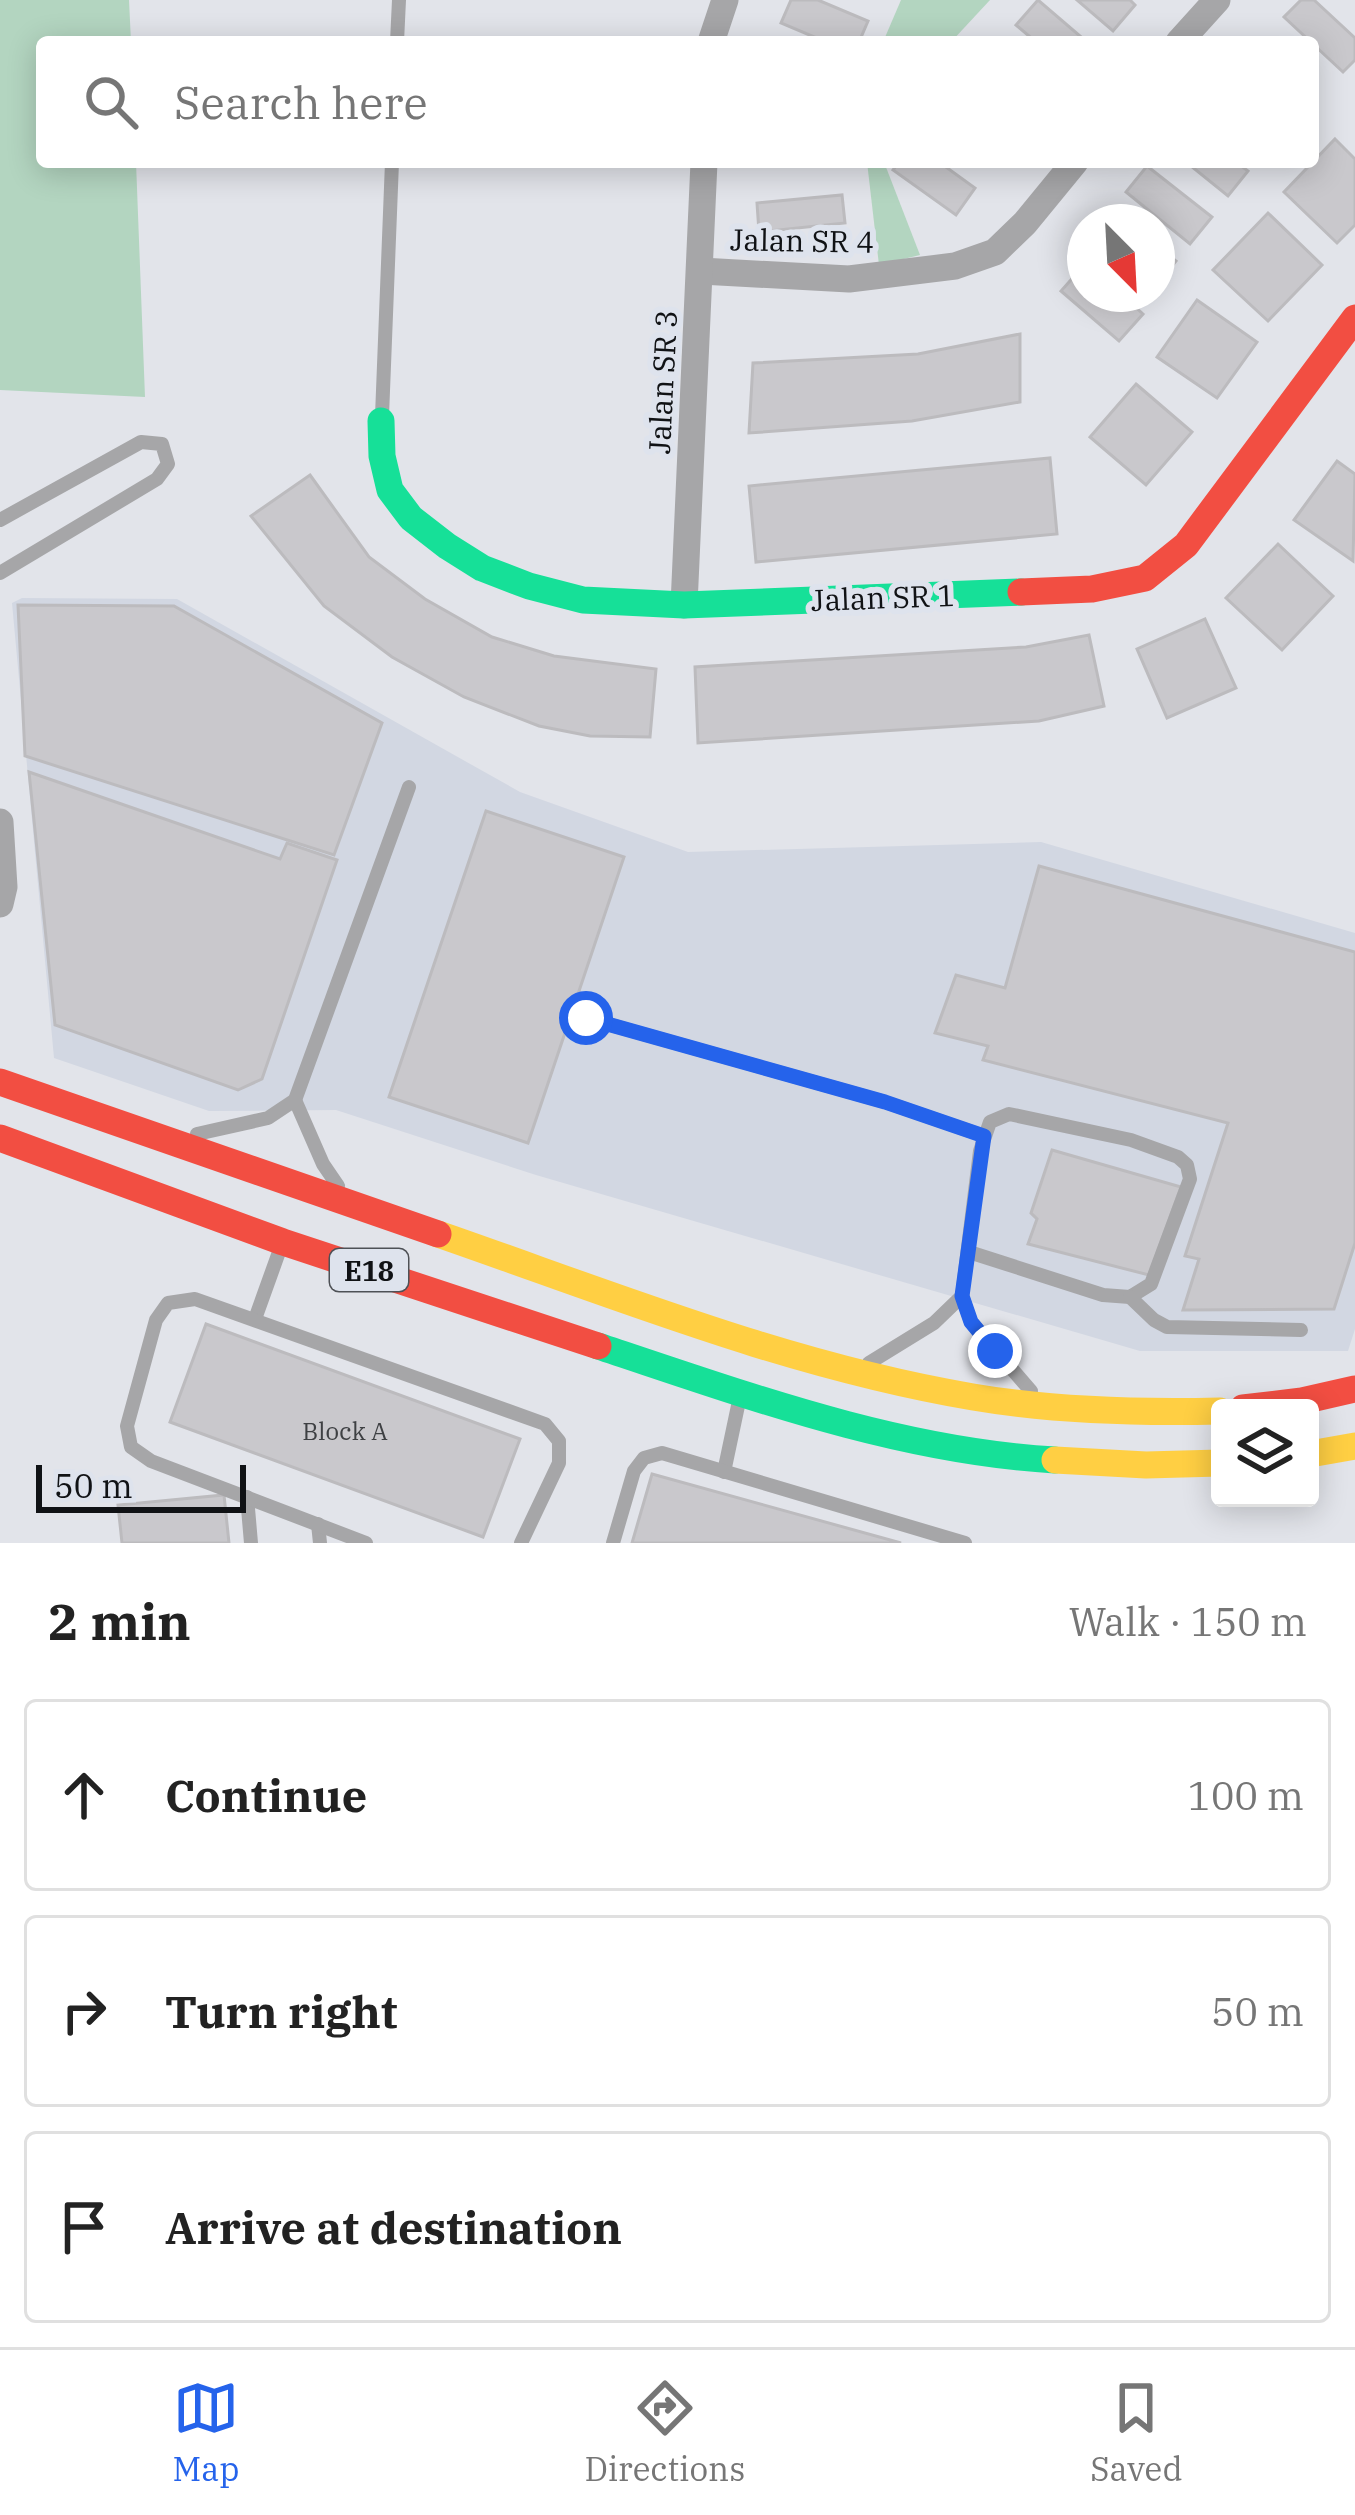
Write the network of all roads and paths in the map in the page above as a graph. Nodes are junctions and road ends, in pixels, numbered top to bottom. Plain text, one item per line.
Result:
1 (399, 0) edge
2 (725, 0) edge
3 (1217, 0) edge
4 (397, 36) edge
5 (713, 36) edge
6 (1184, 36) edge
7 (392, 168) edge
8 (704, 168) edge
9 (1070, 168) edge
10 (700, 271) junction
11 (1355, 318) edge
12 (382, 422) joint
13 (0, 520) edge
14 (0, 573) edge
15 (683, 605) junction
16 (409, 787) dead end
17 (0, 822) edge
18 (0, 904) edge
19 (586, 1018) dead end
20 (4, 1081) edge
21 (295, 1100) junction
22 (984, 1136) junction
23 (0, 1138) edge
24 (162, 1138) junction
25 (351, 1205) junction
26 (283, 1242) junction
27 (969, 1252) junction
28 (962, 1296) junction
29 (1130, 1297) junction
30 (255, 1319) junction
31 (1301, 1330) dead end
32 (855, 1372) junction
33 (1355, 1389) edge
34 (740, 1393) junction
35 (1311, 1399) edge
36 (1046, 1407) junction
37 (1211, 1411) edge
38 (1355, 1446) edge
39 (1319, 1452) edge
40 (1211, 1463) edge
41 (724, 1472) junction
42 (247, 1497) junction
43 (318, 1524) junction
44 (251, 1543) edge
45 (320, 1543) edge
46 (366, 1543) edge
47 (521, 1543) edge
48 (613, 1543) edge
49 (965, 1543) edge

1 - 4 lane
2 - 5 street
3 - 6 street
7 - 12 lane
8 - 10 street, Jalan SR 3
9 - 10 street, Jalan SR 4
10 - 15 street, Jalan SR 3
11 - 15 main road, Jalan SR 1
12 - 15 main road, Jalan SR 1
13 - 14 lane
16 - 21 lane
17 - 18 street
19 - 22 lane
20 - 24 main road, E18
21 - 24 lane
21 - 25 lane
22 - 27 lane
22 - 29 lane
23 - 26 main road, E18
24 - 25 main road, E18
25 - 32 main road, E18
26 - 30 lane
26 - 34 main road, E18
27 - 28 lane
27 - 29 lane
28 - 32 lane
28 - 36 lane
29 - 31 lane
30 - 42 lane
30 - 47 lane
32 - 36 main road, E18
33 - 35 main road
34 - 40 main road, E18
34 - 41 lane
36 - 37 main road, E18
38 - 39 main road
41 - 48 lane
41 - 49 lane
42 - 43 lane
42 - 44 lane
43 - 45 lane
43 - 46 lane

